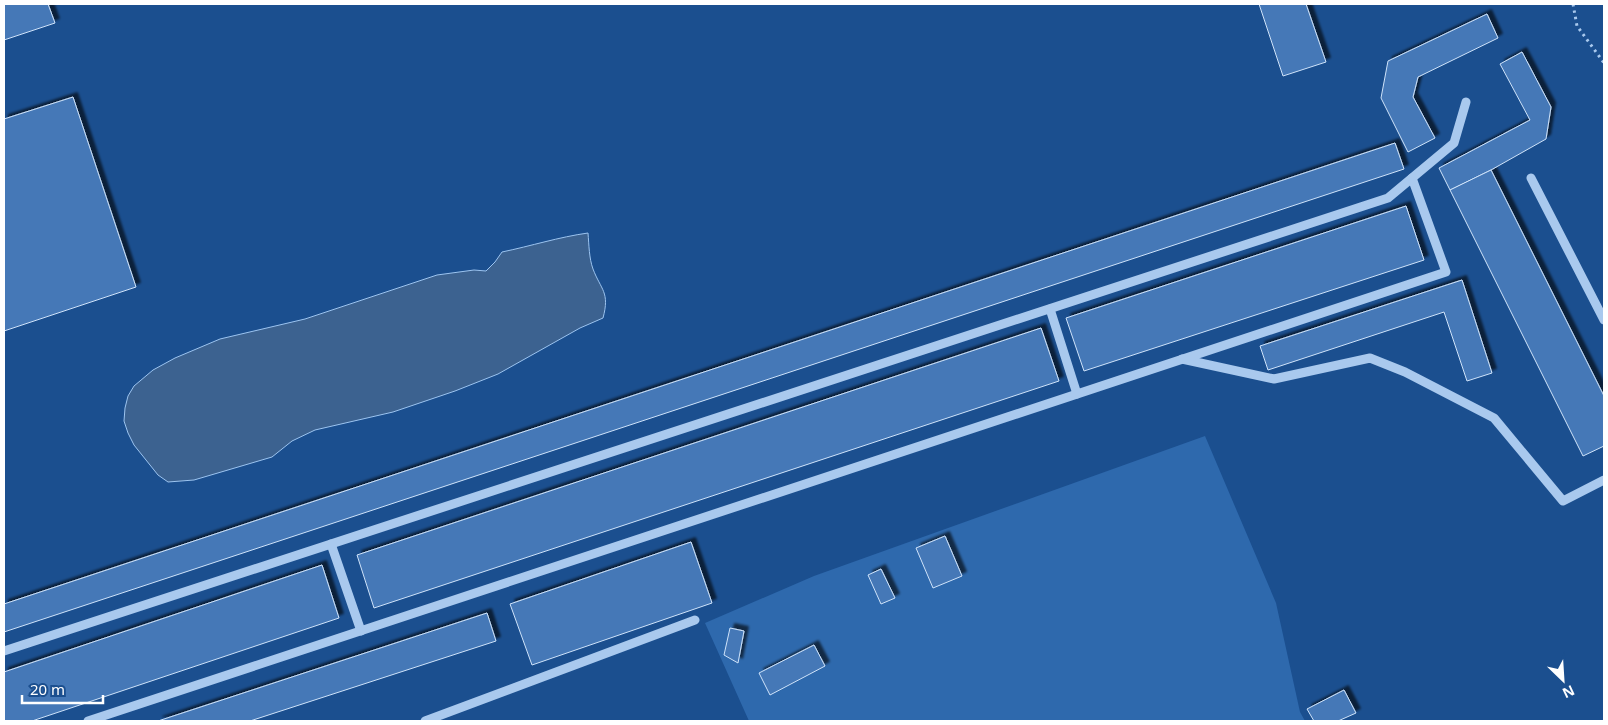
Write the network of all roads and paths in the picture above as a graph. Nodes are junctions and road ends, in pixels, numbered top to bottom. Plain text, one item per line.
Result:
1 (1573, 4) edge
2 (1604, 63) edge
3 (1466, 102) dead end
4 (1412, 178) junction
5 (1531, 178) dead end
6 (1050, 309) junction
7 (1604, 320) edge
8 (1181, 359) junction
9 (1077, 394) junction
10 (1604, 480) edge
11 (331, 544) junction
12 (695, 620) dead end
13 (361, 631) junction
14 (4, 652) edge
15 (88, 721) edge
16 (425, 721) edge

1 - 2 path
3 - 4 lane
4 - 6 lane
4 - 8 lane
5 - 7 lane
6 - 9 lane
6 - 11 lane
8 - 9 lane
8 - 10 lane
9 - 13 lane
11 - 13 lane
11 - 14 lane
12 - 16 lane
13 - 15 lane

